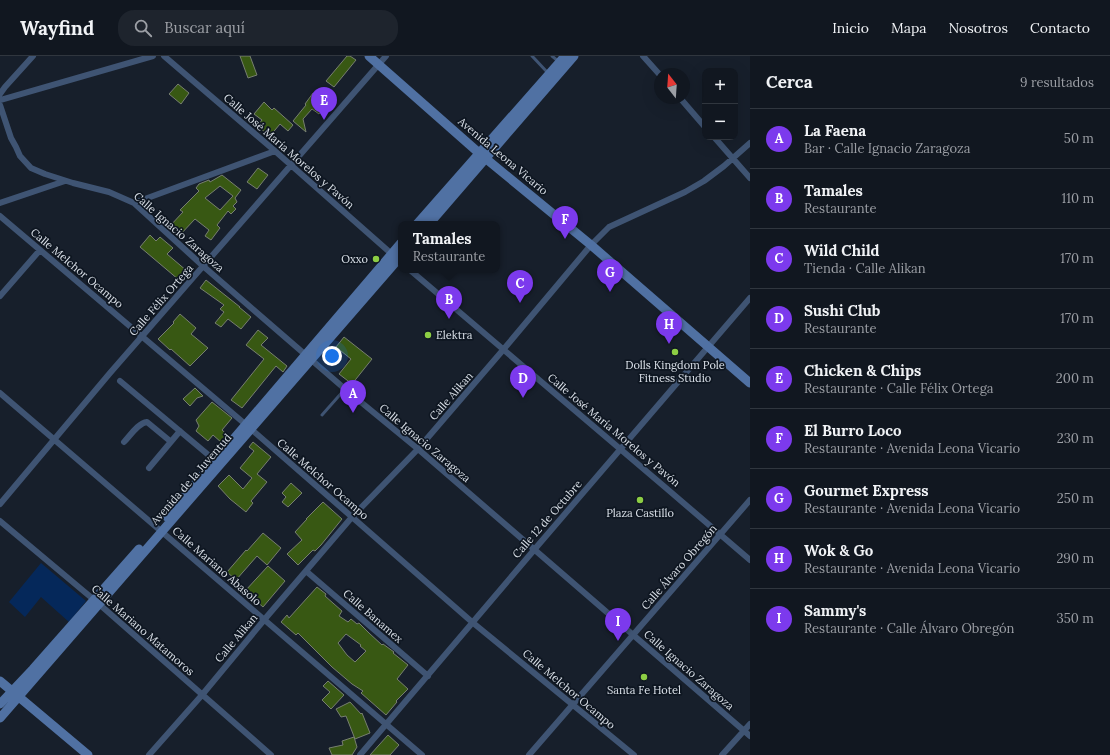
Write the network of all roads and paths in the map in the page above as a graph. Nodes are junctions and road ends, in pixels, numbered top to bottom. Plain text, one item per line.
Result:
1 (33, 56) edge
2 (153, 56) edge
3 (164, 56) edge
4 (369, 56) edge
5 (386, 56) edge
6 (532, 56) edge
7 (574, 56) edge
8 (643, 56) edge
9 (559, 58) edge
10 (378, 64) junction
11 (654, 68) edge
12 (550, 74) junction
13 (0, 94) edge
14 (0, 100) edge
15 (685, 104) edge
16 (0, 105) edge
17 (702, 124) edge
18 (717, 140) edge
19 (750, 143) edge
20 (275, 151) junction
21 (483, 156) junction
22 (733, 159) junction
23 (292, 165) junction
24 (750, 178) edge
25 (65, 180) junction
26 (0, 203) edge
27 (134, 203) junction
28 (0, 216) edge
29 (420, 221) edge
30 (431, 221) edge
31 (590, 245) junction
32 (40, 250) junction
33 (398, 258) edge
34 (203, 266) junction
35 (413, 273) edge
36 (0, 296) edge
37 (750, 298) edge
38 (142, 337) junction
39 (708, 346) junction
40 (503, 350) junction
41 (309, 357) junction
42 (120, 381) dead end
43 (750, 383) edge
44 (345, 389) junction
45 (0, 393) edge
46 (322, 415) dead end
47 (249, 426) junction
48 (180, 431) junction
49 (55, 440) junction
50 (170, 441) junction
51 (124, 442) dead end
52 (621, 449) junction
53 (418, 450) junction
54 (218, 462) junction
55 (149, 468) dead end
56 (750, 500) edge
57 (0, 504) edge
58 (352, 517) junction
59 (0, 521) edge
60 (160, 530) junction
61 (720, 535) junction
62 (534, 550) junction
63 (750, 560) edge
64 (306, 571) junction
65 (97, 602) junction
66 (264, 620) junction
67 (472, 622) junction
68 (633, 635) junction
69 (428, 676) junction
70 (0, 681) edge
71 (15, 694) junction
72 (202, 695) junction
73 (0, 704) edge
74 (573, 705) junction
75 (0, 718) edge
76 (750, 724) edge
77 (386, 725) junction
78 (744, 731) junction
79 (750, 736) edge
80 (88, 755) edge
81 (149, 755) edge
82 (271, 755) edge
83 (360, 755) edge
84 (422, 755) edge
85 (529, 755) edge
86 (634, 755) edge
87 (722, 755) edge

1 - 13 street
2 - 14 street
3 - 20 street, Calle José María Morelos y Pavón
4 - 10 street, Avenida Leona Vicario
5 - 10 street, Calle Félix Ortega
6 - 12 lane
7 - 21 street
8 - 11 street
9 - 12 street
10 - 21 street, Avenida Leona Vicario
10 - 23 street, Calle Félix Ortega
12 - 21 street
15 - 17 street
16 - 25 street, Calle Ignacio Zaragoza
18 - 22 street
19 - 22 street, Calle Alikan
20 - 23 street, Calle José María Morelos y Pavón
20 - 27 street
21 - 29 street
21 - 30 street
21 - 31 street, Avenida Leona Vicario
22 - 24 street
22 - 31 street, Calle Alikan
23 - 33 street, Calle José María Morelos y Pavón
23 - 34 street, Calle Félix Ortega
25 - 26 street
25 - 27 street, Calle Ignacio Zaragoza
27 - 34 street, Calle Ignacio Zaragoza
28 - 32 street, Calle Melchor Ocampo
31 - 39 street, Avenida Leona Vicario
31 - 40 street, Calle Alikan
32 - 36 street
32 - 38 street, Calle Melchor Ocampo
33 - 41 street, Avenida de la Juventud
34 - 38 street, Calle Félix Ortega
34 - 41 street, Calle Ignacio Zaragoza
35 - 40 street, Calle José María Morelos y Pavón
37 - 39 street, Calle 12 de Octubre
38 - 47 street, Calle Melchor Ocampo
38 - 49 street, Calle Félix Ortega
39 - 43 street, Avenida Leona Vicario
39 - 52 street, Calle 12 de Octubre
40 - 52 street, Calle José María Morelos y Pavón
40 - 53 street, Calle Alikan
41 - 44 street, Calle Ignacio Zaragoza
41 - 47 street, Avenida de la Juventud
42 - 48 street
44 - 46 lane
44 - 53 street, Calle Ignacio Zaragoza
45 - 49 street, Calle Mariano Abasolo
47 - 54 street, Avenida de la Juventud
47 - 58 street, Calle Melchor Ocampo
48 - 50 street
48 - 54 street
49 - 57 street, Calle Félix Ortega
49 - 60 street, Calle Mariano Abasolo
50 - 51 street
50 - 55 street
52 - 61 street, Calle José María Morelos y Pavón
52 - 62 street, Calle 12 de Octubre
53 - 58 street, Calle Alikan
53 - 62 street, Calle Ignacio Zaragoza
54 - 60 street, Avenida de la Juventud
56 - 61 street, Calle Álvaro Obregón
58 - 64 street, Calle Alikan
58 - 67 street, Calle Melchor Ocampo
59 - 65 street, Calle Mariano Matamoros
60 - 65 street, Avenida de la Juventud
60 - 66 street, Calle Mariano Abasolo
61 - 63 street, Calle José María Morelos y Pavón
61 - 68 street, Calle Álvaro Obregón
62 - 67 street, Calle 12 de Octubre
62 - 68 street, Calle Ignacio Zaragoza
64 - 66 street, Calle Alikan
64 - 69 street, Calle Banamex
65 - 71 street, Avenida de la Juventud
65 - 72 street, Calle Mariano Matamoros
66 - 72 street, Calle Alikan
66 - 77 street, Calle Mariano Abasolo
67 - 69 street, Calle 12 de Octubre
67 - 74 street, Calle Melchor Ocampo
68 - 74 street, Calle Álvaro Obregón
68 - 78 street, Calle Ignacio Zaragoza
69 - 77 street, Calle 12 de Octubre
70 - 71 street
71 - 73 street, Avenida de la Juventud
71 - 75 street, Avenida de la Juventud
71 - 80 street
72 - 81 street, Calle Alikan
72 - 82 street, Calle Mariano Matamoros
74 - 85 street, Calle Álvaro Obregón
74 - 86 street, Calle Melchor Ocampo
76 - 78 street
77 - 83 street, Calle 12 de Octubre
77 - 84 street, Calle Mariano Abasolo
78 - 79 street, Calle Ignacio Zaragoza
78 - 87 street

